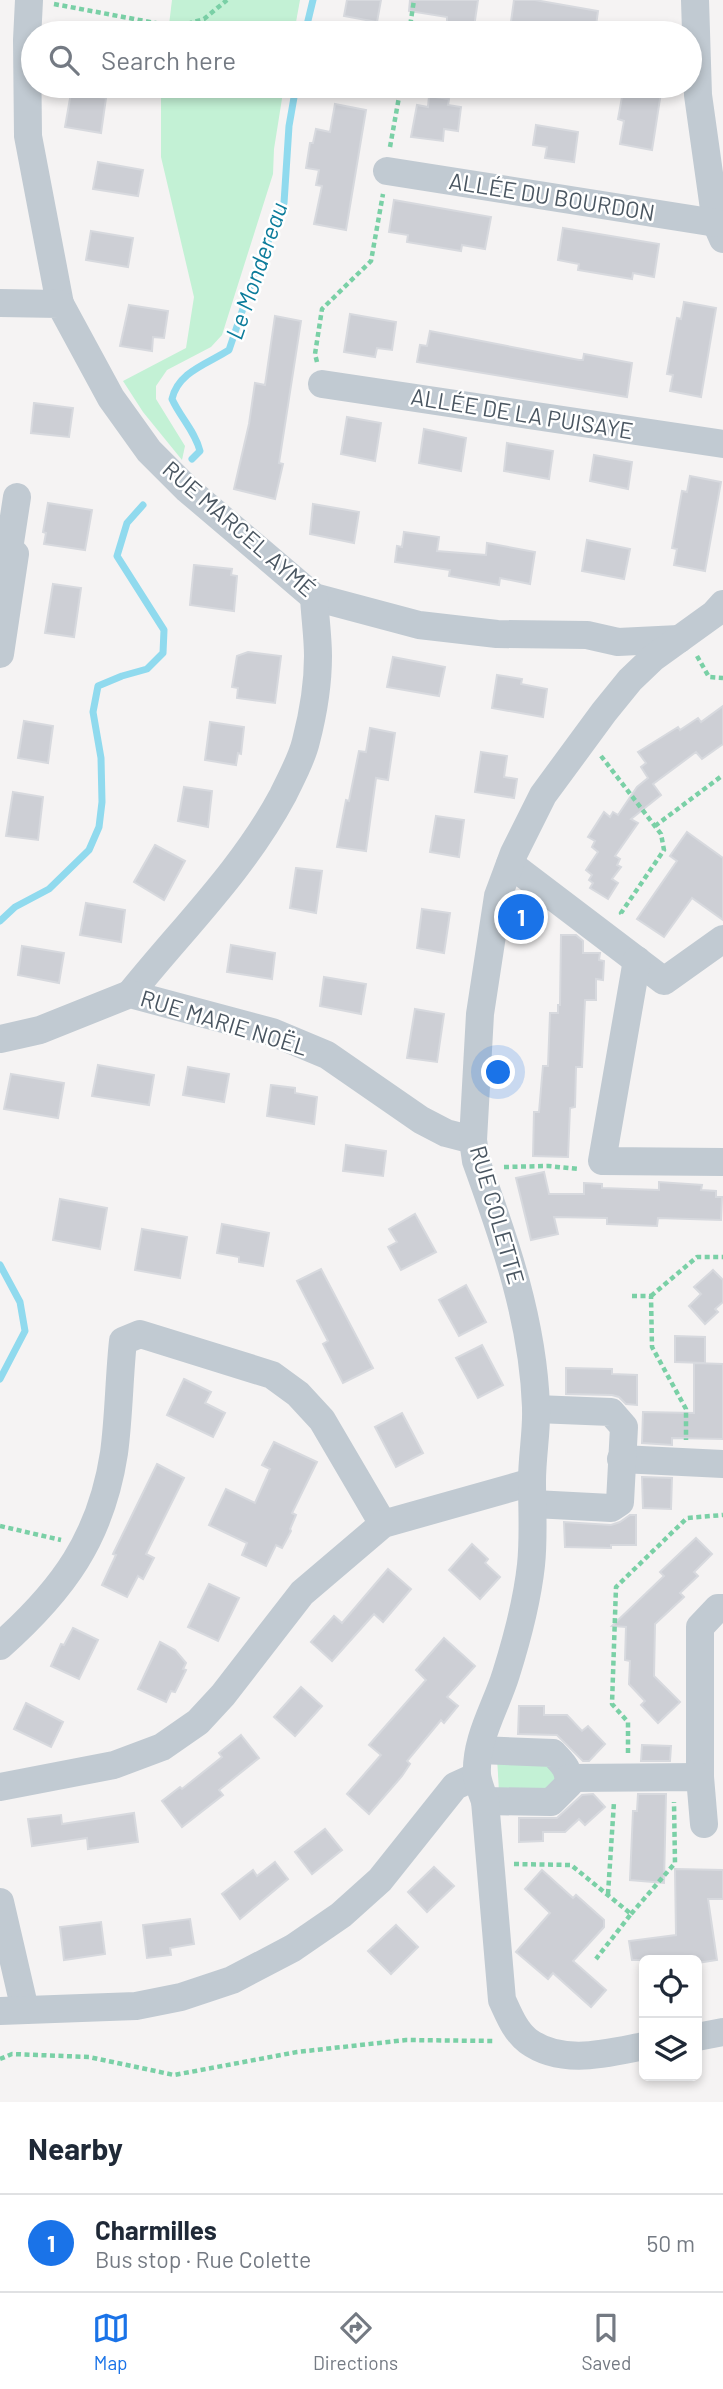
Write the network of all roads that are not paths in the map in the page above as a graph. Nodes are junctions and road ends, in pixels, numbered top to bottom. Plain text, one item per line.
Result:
1 (695, 0) edge
2 (36, 1) edge
3 (31, 21) edge
4 (696, 21) edge
5 (28, 98) edge
6 (698, 98) edge
7 (387, 171) road end
8 (720, 231) edge
9 (0, 303) edge
10 (60, 304) junction
11 (322, 384) road end
12 (723, 444) edge
13 (17, 497) dead end
14 (4, 549) edge
15 (314, 597) junction
16 (723, 604) edge
17 (723, 618) edge
18 (689, 647) junction
19 (0, 654) edge
20 (510, 864) junction
21 (723, 939) edge
22 (637, 960) junction
23 (131, 994) junction
24 (0, 1039) edge
25 (476, 1154) junction
26 (723, 1163) edge
27 (537, 1409) junction
28 (621, 1459) junction
29 (723, 1464) edge
30 (533, 1493) junction
31 (383, 1524) junction
32 (723, 1608) edge
33 (0, 1646) edge
34 (711, 1692) edge
35 (480, 1776) junction
36 (687, 1777) junction
37 (569, 1778) junction
38 (0, 1787) edge
39 (704, 1824) dead end
40 (0, 1902) edge
41 (13, 2010) edge
42 (723, 2032) edge
43 (702, 2036) edge
44 (639, 2047) edge

1 - 4 street
2 - 3 street, RUE MARCEL AYMÉ
5 - 10 street, RUE MARCEL AYMÉ
6 - 8 street
7 - 8 street, ALLÉE DU BOURDON
9 - 10 street
10 - 15 street, RUE MARCEL AYMÉ
11 - 12 street, ALLÉE DE LA PUISAYE
13 - 14 street
14 - 19 street
15 - 18 street, RUE MARCEL AYMÉ
15 - 23 street
16 - 18 street, RUE COLETTE
17 - 18 street, RUE MARCEL AYMÉ
18 - 20 street, RUE COLETTE
20 - 22 street
20 - 25 street, RUE COLETTE
21 - 22 street
22 - 26 street
23 - 24 street, RUE MARIE NOËL
23 - 25 street, RUE MARIE NOËL
25 - 27 street, RUE COLETTE
27 - 28 street
27 - 30 street, RUE COLETTE
28 - 29 street
28 - 30 street
30 - 31 street
30 - 35 street, RUE COLETTE
31 - 33 street
31 - 38 street
32 - 34 street
34 - 36 street
35 - 37 street
35 - 37 street
35 - 41 street
35 - 44 street, RUE COLETTE
36 - 37 street
36 - 39 street
40 - 41 street
42 - 43 street

